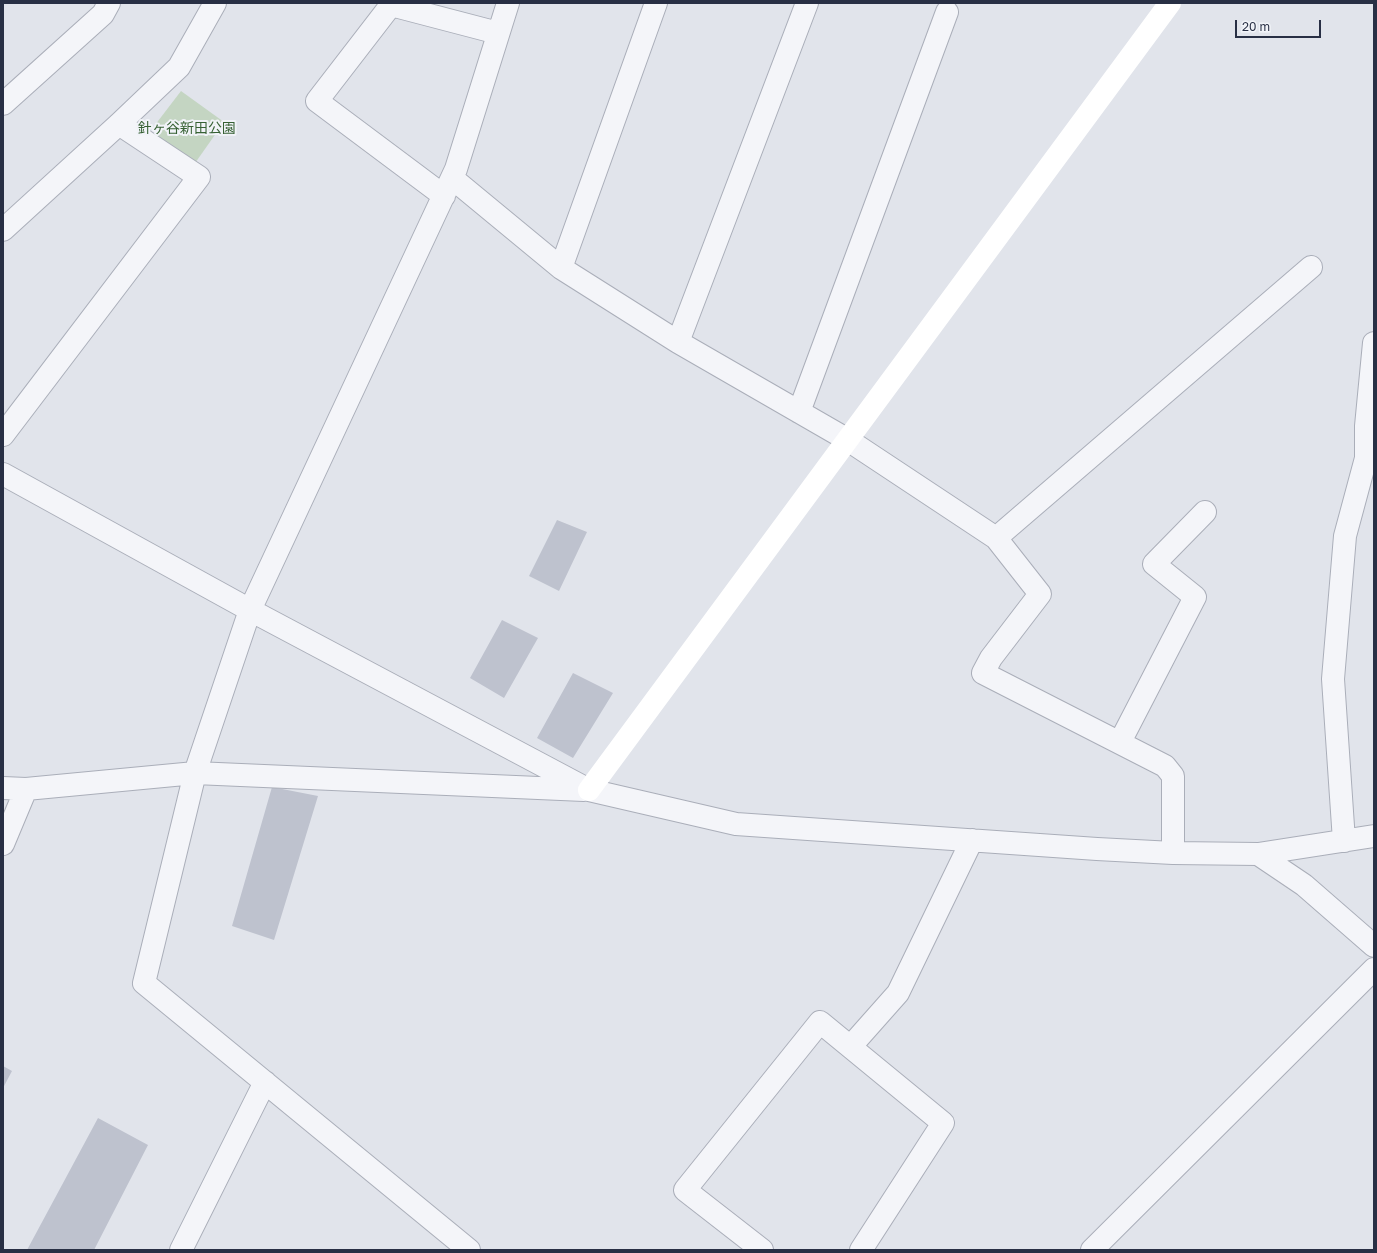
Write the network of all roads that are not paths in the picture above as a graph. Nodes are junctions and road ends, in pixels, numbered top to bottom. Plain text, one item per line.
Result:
1 (109, 3) edge
2 (215, 3) edge
3 (508, 3) edge
4 (656, 3) edge
5 (808, 3) edge
6 (1170, 3) edge
7 (948, 12) dead end
8 (498, 33) junction
9 (3, 104) edge
10 (119, 124) junction
11 (448, 187) junction
12 (3, 230) edge
13 (1311, 267) dead end
14 (561, 268) junction
15 (678, 342) junction
16 (1374, 343) edge
17 (799, 412) junction
18 (3, 435) edge
19 (848, 440) junction
20 (3, 474) edge
21 (1205, 512) dead end
22 (996, 538) junction
23 (250, 610) junction
24 (1120, 742) junction
25 (195, 773) junction
26 (3, 788) edge
27 (26, 789) junction
28 (589, 790) junction
29 (1374, 836) edge
30 (972, 840) junction
31 (1344, 841) junction
32 (3, 844) edge
33 (1172, 853) junction
34 (1258, 854) junction
35 (1374, 946) edge
36 (1374, 969) edge
37 (851, 1046) junction
38 (265, 1082) junction
39 (181, 1250) edge
40 (469, 1250) edge
41 (762, 1250) edge
42 (861, 1250) edge
43 (1092, 1250) edge

1 - 9 street
2 - 10 street
3 - 8 street
4 - 14 street
5 - 15 street
6 - 19 street
7 - 17 street
8 - 11 street
8 - 11 street
10 - 12 street
10 - 18 street
11 - 14 street
11 - 23 street
13 - 22 street
14 - 15 street
15 - 17 street
16 - 31 street
17 - 19 street
19 - 22 street
19 - 28 street
20 - 23 street
21 - 24 street
22 - 24 street
23 - 25 street
23 - 28 street
24 - 33 street
25 - 27 street
25 - 28 street
25 - 38 street
26 - 27 street
27 - 32 street
28 - 30 street
29 - 31 street
30 - 33 street
30 - 37 street
31 - 34 street
33 - 34 street
34 - 35 street
36 - 43 street
37 - 41 street
37 - 42 street
38 - 39 street
38 - 40 street

